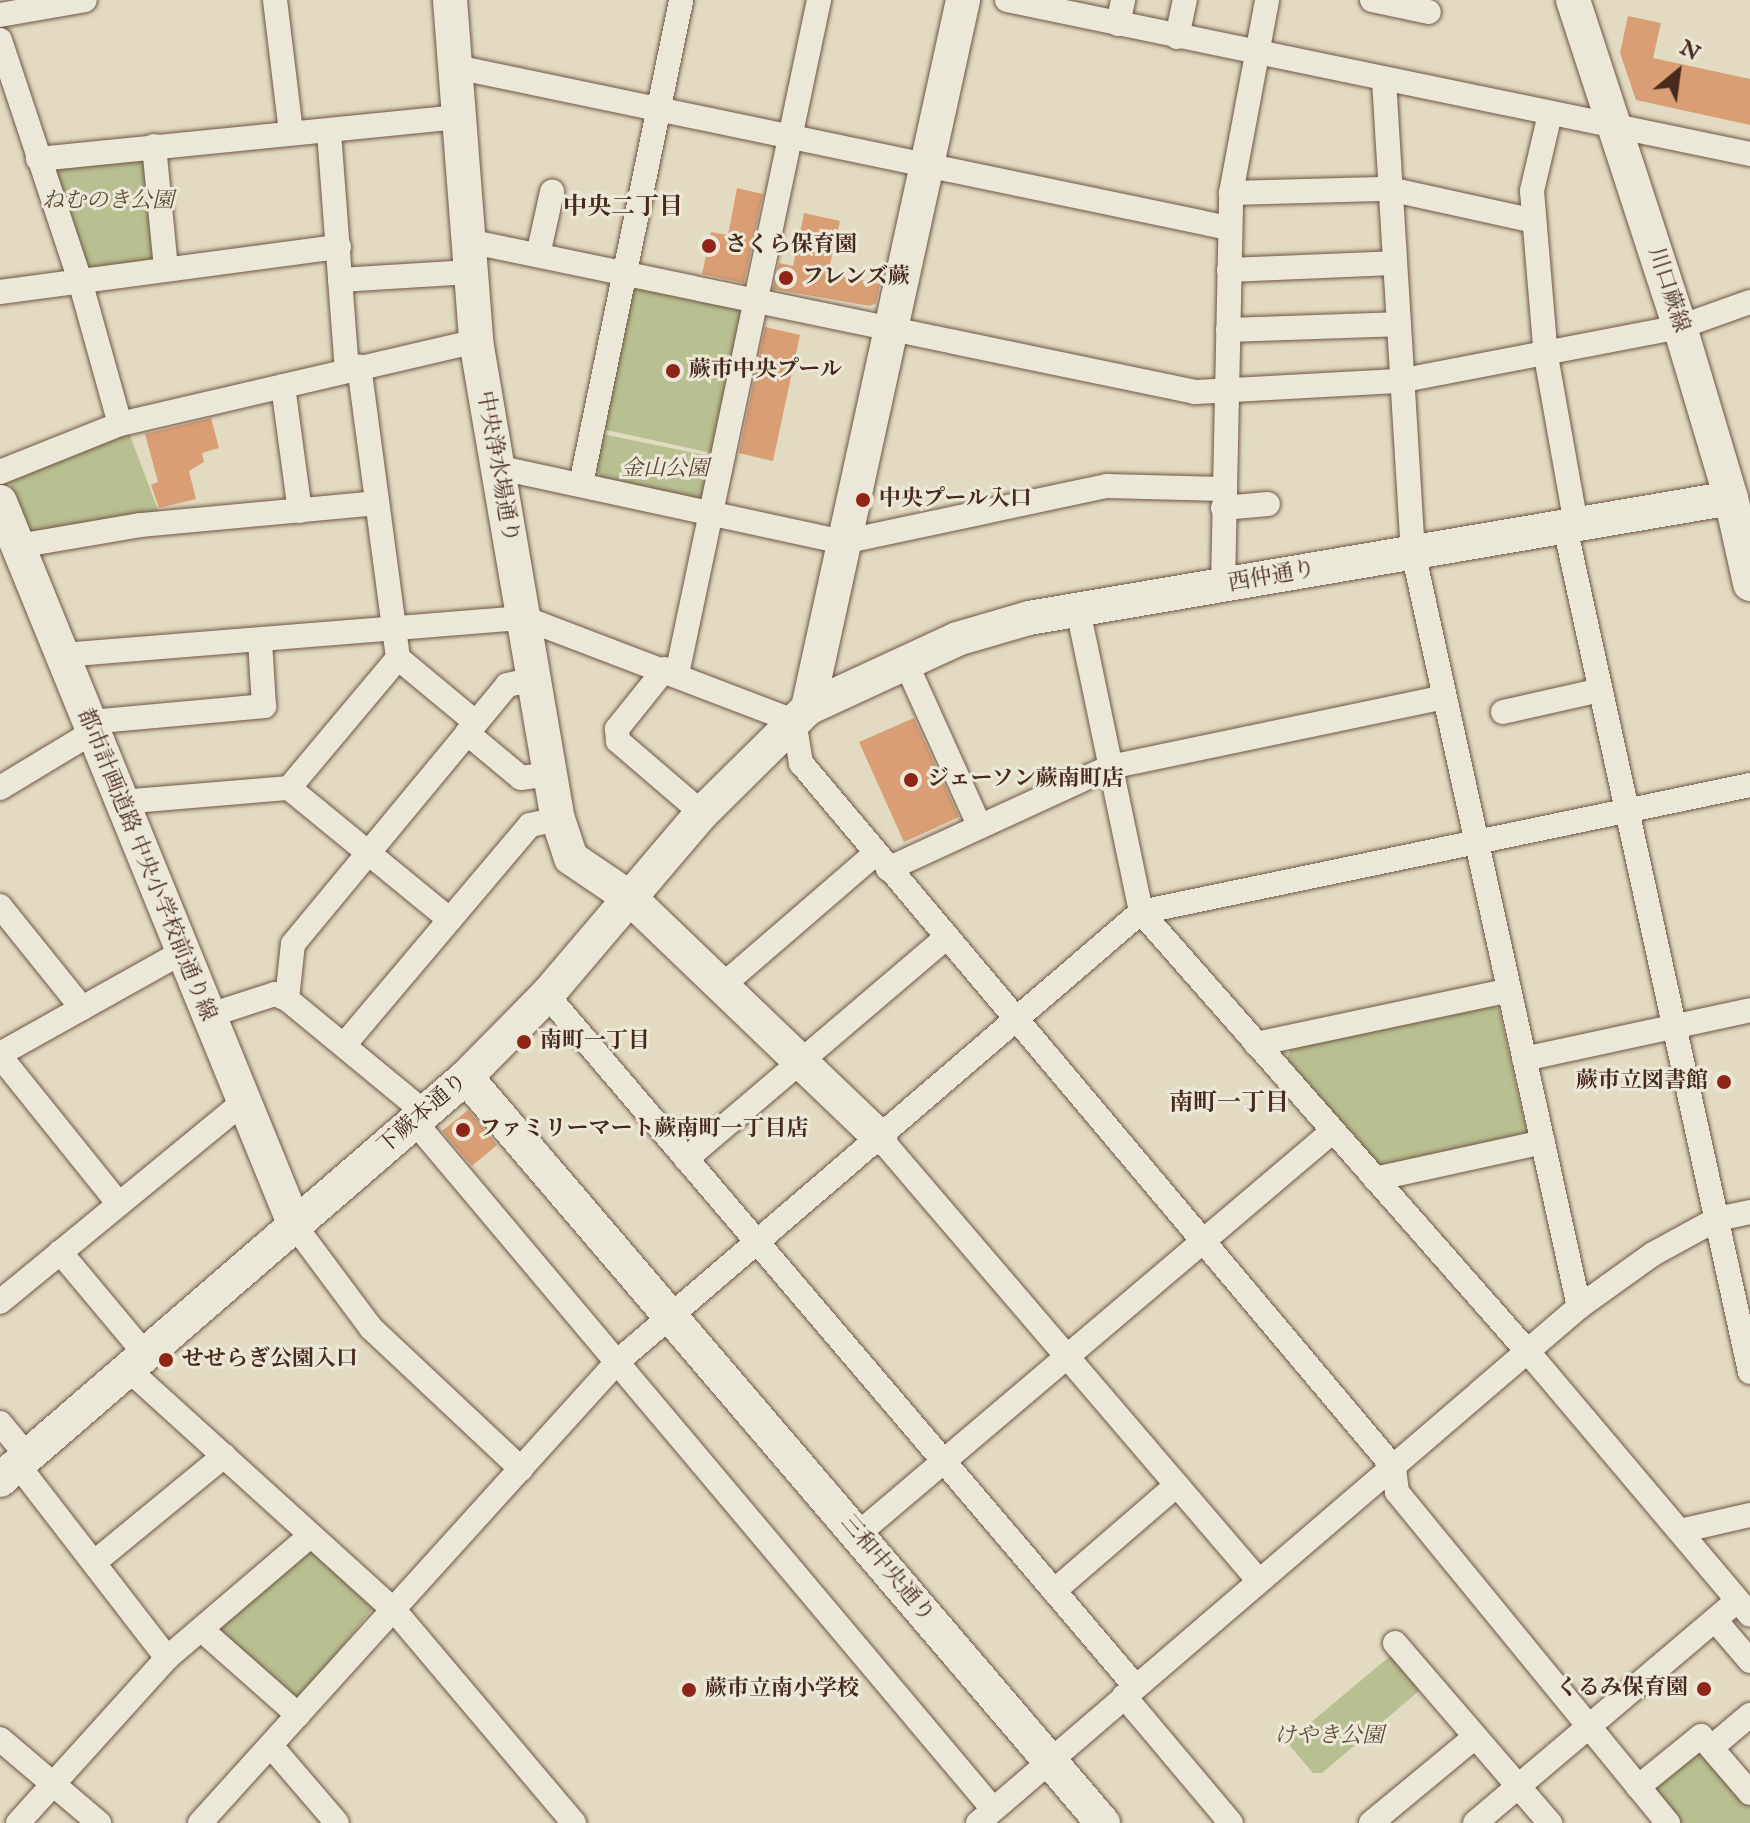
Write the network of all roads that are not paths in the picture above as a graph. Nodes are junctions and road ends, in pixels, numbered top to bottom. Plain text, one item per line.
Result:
1 (85, 0) edge
2 (275, 0) edge
3 (450, 0) edge
4 (681, 0) edge
5 (819, 0) edge
6 (963, 0) edge
7 (1007, 0) edge
8 (1123, 0) edge
9 (1185, 0) edge
10 (1267, 0) edge
11 (1372, 0) edge
12 (1573, 0) edge
13 (1429, 12) dead end
14 (0, 15) edge
15 (1118, 24) junction
16 (1177, 37) junction
17 (0, 40) edge
18 (1256, 53) junction
19 (456, 67) junction
20 (1384, 80) junction
21 (658, 108) junction
22 (1550, 114) junction
23 (459, 117) junction
24 (1617, 128) junction
25 (329, 132) junction
26 (291, 133) junction
27 (790, 137) junction
28 (154, 146) junction
29 (1750, 154) edge
30 (38, 159) junction
31 (925, 165) junction
32 (1389, 189) junction
33 (552, 192) dead end
34 (1231, 193) junction
35 (1534, 221) junction
36 (1229, 228) junction
37 (339, 247) junction
38 (538, 255) junction
39 (469, 256) junction
40 (1393, 263) junction
41 (166, 268) junction
42 (1229, 270) junction
43 (625, 273) junction
44 (340, 280) junction
45 (80, 281) junction
46 (0, 292) edge
47 (757, 301) junction
48 (1750, 302) edge
49 (1396, 324) junction
50 (1680, 327) junction
51 (890, 329) junction
52 (1228, 330) junction
53 (476, 341) junction
54 (1546, 356) junction
55 (353, 369) junction
56 (1399, 381) junction
57 (283, 386) junction
58 (1228, 391) junction
59 (120, 424) junction
60 (496, 467) junction
61 (0, 472) edge
62 (581, 484) junction
63 (1223, 498) junction
64 (1741, 498) edge
65 (0, 502) edge
66 (377, 503) junction
67 (1268, 504) dead end
68 (300, 511) junction
69 (712, 512) junction
70 (1570, 526) junction
71 (843, 542) junction
72 (18, 546) junction
73 (1413, 552) junction
74 (1750, 584) edge
75 (1223, 586) junction
76 (1078, 610) junction
77 (524, 618) junction
78 (396, 627) junction
79 (260, 640) junction
80 (62, 655) junction
81 (398, 658) junction
82 (905, 661) junction
83 (671, 671) junction
84 (535, 679) junction
85 (1601, 690) junction
86 (1444, 697) junction
87 (1503, 712) dead end
88 (801, 714) junction
89 (91, 727) junction
90 (471, 727) junction
91 (1110, 767) junction
92 (551, 774) junction
93 (1750, 785) edge
94 (0, 788) edge
95 (289, 788) junction
96 (121, 802) junction
97 (1628, 810) junction
98 (702, 813) junction
99 (558, 819) junction
100 (979, 825) junction
101 (1475, 840) junction
102 (368, 852) junction
103 (882, 862) junction
104 (630, 898) junction
105 (0, 906) edge
106 (1141, 912) junction
107 (449, 919) junction
108 (947, 937) junction
109 (181, 953) junction
110 (723, 985) junction
111 (1509, 990) junction
112 (547, 995) junction
113 (287, 999) junction
114 (82, 1008) junction
115 (1750, 1010) edge
116 (207, 1016) junction
117 (1017, 1020) junction
118 (1675, 1027) junction
119 (1256, 1044) junction
120 (344, 1045) junction
121 (1524, 1059) junction
122 (2, 1062) edge
123 (802, 1062) junction
124 (466, 1077) junction
125 (241, 1104) junction
126 (419, 1117) junction
127 (1333, 1131) junction
128 (880, 1138) junction
129 (1543, 1142) junction
130 (686, 1159) junction
131 (1375, 1179) junction
132 (118, 1203) junction
133 (1750, 1212) edge
134 (1717, 1219) junction
135 (295, 1226) junction
136 (1203, 1240) junction
137 (759, 1244) junction
138 (60, 1252) junction
139 (0, 1302) edge
140 (1579, 1307) junction
141 (672, 1316) junction
142 (1528, 1352) junction
143 (1067, 1355) junction
144 (617, 1362) junction
145 (138, 1363) junction
146 (1750, 1372) edge
147 (0, 1423) edge
148 (224, 1456) junction
149 (943, 1460) junction
150 (15, 1467) edge
151 (1394, 1468) junction
152 (521, 1469) junction
153 (1177, 1485) junction
154 (1750, 1515) edge
155 (1680, 1531) junction
156 (858, 1534) junction
157 (311, 1535) junction
158 (96, 1561) junction
159 (1259, 1581) junction
160 (1054, 1591) junction
161 (1743, 1609) edge
162 (394, 1610) junction
163 (1715, 1620) junction
164 (203, 1631) junction
165 (1395, 1643) dead end
166 (167, 1658) junction
167 (1750, 1661) edge
168 (1130, 1691) junction
169 (298, 1715) junction
170 (1750, 1715) edge
171 (1592, 1724) junction
172 (1475, 1737) junction
173 (0, 1739) edge
174 (271, 1746) junction
175 (1712, 1747) junction
176 (1049, 1759) junction
177 (53, 1786) junction
178 (1518, 1786) junction
179 (1638, 1787) junction
180 (1750, 1793) edge
181 (985, 1816) edge
182 (18, 1823) edge
183 (99, 1823) edge
184 (200, 1823) edge
185 (337, 1823) edge
186 (574, 1823) edge
187 (1103, 1823) edge
188 (1231, 1823) edge
189 (1371, 1823) edge
190 (1475, 1823) edge
191 (1550, 1823) edge
192 (1668, 1823) edge

1 - 14 street
2 - 26 street
3 - 19 street, 中央浄水場通り
4 - 21 street
5 - 27 street
6 - 31 street
7 - 15 street
8 - 15 street
9 - 16 street
10 - 18 street
11 - 13 street
12 - 24 street, 川口蕨線
15 - 16 street
16 - 18 street
17 - 30 street
18 - 20 street
18 - 34 street
19 - 21 street
19 - 23 street, 中央浄水場通り
20 - 22 street
20 - 32 street
21 - 27 street
21 - 43 street
22 - 24 street
22 - 35 street
23 - 25 street
23 - 39 street, 中央浄水場通り
24 - 29 street
24 - 50 street, 川口蕨線
25 - 26 street
25 - 37 street
26 - 28 street
27 - 31 street
27 - 47 street
28 - 30 street
28 - 41 street
30 - 45 street
31 - 36 street
31 - 51 street
32 - 34 street
32 - 35 street
32 - 40 street
33 - 38 street
34 - 36 street
35 - 54 street
36 - 42 street
37 - 41 street
37 - 44 street
38 - 39 street
38 - 43 street
39 - 44 street
39 - 53 street, 中央浄水場通り
40 - 42 street
40 - 49 street
41 - 45 street
42 - 52 street
43 - 47 street
43 - 62 street
44 - 55 street
45 - 46 street
45 - 59 street
47 - 51 street
47 - 69 street
48 - 50 street
49 - 52 street
49 - 56 street
50 - 54 street
50 - 64 street, 川口蕨線
51 - 58 street
51 - 71 street
52 - 58 street
53 - 55 street
53 - 60 street, 中央浄水場通り
54 - 56 street
54 - 70 street
55 - 57 street
55 - 66 street
56 - 58 street
56 - 73 street
57 - 59 street
57 - 68 street
58 - 63 street
59 - 61 street
60 - 62 street
60 - 77 street, 中央浄水場通り
62 - 69 street
63 - 67 street
63 - 71 street
63 - 75 street
64 - 70 street, 西仲通り
64 - 74 street, 川口蕨線
65 - 72 street, 都市計画道路 中央小学校前通り線
66 - 68 street
66 - 78 street
68 - 72 street
69 - 71 street
69 - 83 street
70 - 73 street, 西仲通り
70 - 85 street
71 - 88 street
72 - 80 street, 都市計画道路 中央小学校前通り線
73 - 75 street, 西仲通り
73 - 86 street
75 - 76 street, 西仲通り
76 - 82 street, 西仲通り
76 - 91 street
77 - 78 street
77 - 83 street
77 - 84 street, 中央浄水場通り
78 - 79 street
78 - 81 street
79 - 80 street
79 - 89 street
80 - 89 street, 都市計画道路 中央小学校前通り線
81 - 90 street
81 - 95 street
82 - 88 street, 西仲通り
82 - 100 street
83 - 88 street
83 - 98 street
84 - 90 street
84 - 92 street, 中央浄水場通り
85 - 87 street
85 - 97 street
86 - 91 street
86 - 101 street
88 - 98 street, 下蕨本通り
88 - 103 street
89 - 94 street
89 - 96 street, 都市計画道路 中央小学校前通り線
90 - 92 street
90 - 102 street
91 - 100 street
91 - 106 street
92 - 99 street, 中央浄水場通り
93 - 97 street
95 - 96 street
95 - 102 street
96 - 109 street, 都市計画道路 中央小学校前通り線
97 - 101 street
97 - 118 street
98 - 104 street, 下蕨本通り
99 - 104 street, 中央浄水場通り
99 - 107 street
100 - 103 street
101 - 106 street
101 - 111 street
102 - 107 street
102 - 113 street
103 - 108 street
103 - 110 street
104 - 110 street, 中央浄水場通り
104 - 112 street, 下蕨本通り
105 - 114 street
106 - 117 street
106 - 119 street
107 - 120 street
108 - 117 street
108 - 123 street
109 - 114 street
109 - 116 street, 都市計画道路 中央小学校前通り線
110 - 123 street, 中央浄水場通り
111 - 119 street
111 - 121 street
112 - 124 street, 下蕨本通り
112 - 130 street
113 - 116 street
113 - 120 street
114 - 122 street
115 - 118 street
116 - 125 street, 都市計画道路 中央小学校前通り線
117 - 128 street
117 - 136 street
118 - 121 street
118 - 134 street
119 - 127 street
120 - 126 street
121 - 129 street
122 - 132 street
123 - 128 street, 中央浄水場通り
123 - 130 street
124 - 126 street, 下蕨本通り
124 - 141 street, 三和中央通り
125 - 132 street
125 - 135 street, 都市計画道路 中央小学校前通り線
126 - 135 street, 下蕨本通り
126 - 144 street
127 - 131 street
127 - 136 street
128 - 137 street
128 - 143 street
129 - 131 street
129 - 140 street
130 - 137 street
131 - 142 street
132 - 138 street
133 - 134 street
134 - 140 street
134 - 146 street
135 - 145 street, 下蕨本通り
135 - 152 street
136 - 143 street
136 - 151 street
137 - 141 street
137 - 149 street
138 - 139 street
138 - 145 street
140 - 142 street
141 - 144 street
141 - 156 street, 三和中央通り
142 - 151 street
142 - 155 street
143 - 149 street
143 - 153 street
144 - 152 street
144 - 181 street
145 - 148 street
145 - 150 street, 下蕨本通り
147 - 150 street
148 - 157 street
148 - 158 street
149 - 156 street
149 - 160 street
150 - 158 street
151 - 159 street
151 - 171 street
152 - 162 street
153 - 159 street
153 - 160 street
154 - 155 street
155 - 161 street
156 - 176 street, 三和中央通り
157 - 162 street
157 - 164 street
158 - 166 street
159 - 168 street
160 - 168 street
161 - 163 street
162 - 169 street
162 - 186 street
163 - 167 street
163 - 171 street
164 - 166 street
164 - 169 street
165 - 172 street
166 - 177 street
168 - 176 street
168 - 188 street
169 - 174 street
170 - 175 street
171 - 178 street
171 - 179 street
172 - 178 street
172 - 189 street
173 - 177 street
174 - 184 street
174 - 185 street
175 - 179 street
175 - 180 street
176 - 181 street
176 - 187 street, 三和中央通り
177 - 182 street
177 - 183 street
178 - 190 street
178 - 191 street
179 - 192 street

